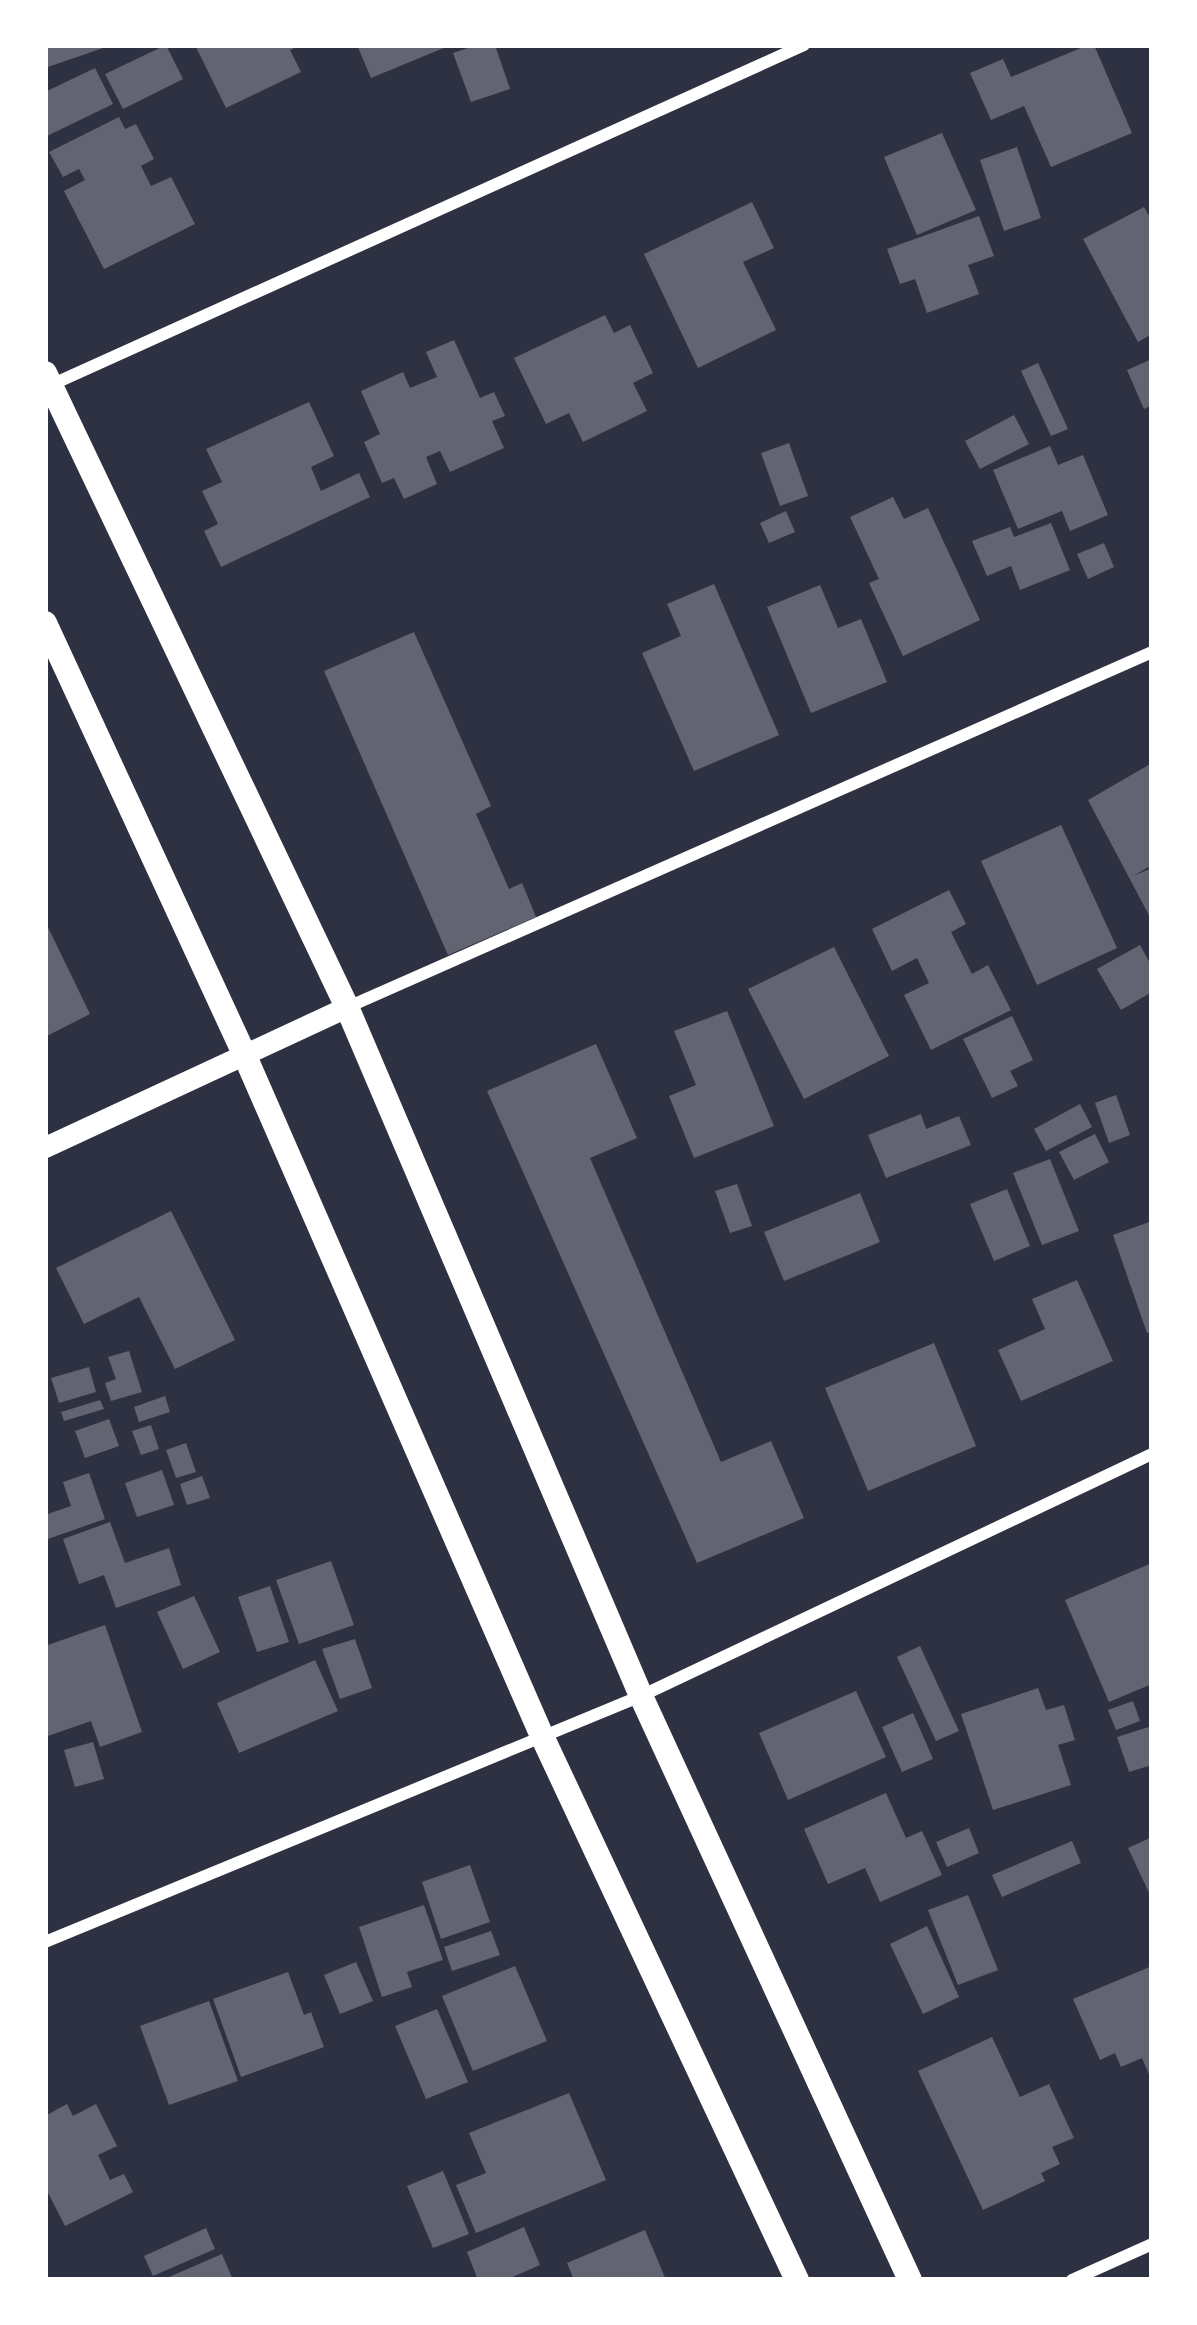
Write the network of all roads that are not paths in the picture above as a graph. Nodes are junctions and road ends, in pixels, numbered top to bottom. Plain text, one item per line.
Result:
1 (804, 45) edge
2 (47, 382) edge
3 (45, 623) edge
4 (1152, 652) edge
5 (346, 1007) junction
6 (244, 1056) junction
7 (45, 1147) edge
8 (1152, 1454) edge
9 (641, 1696) junction
10 (542, 1736) junction
11 (45, 1942) edge
12 (1152, 2244) edge
13 (797, 2280) edge
14 (910, 2280) edge
15 (1072, 2280) edge

1 - 2 street
2 - 5 main road
3 - 6 main road
4 - 5 street
5 - 6 street
5 - 9 main road
6 - 7 street
6 - 10 main road
8 - 9 street
9 - 10 street
9 - 14 main road
10 - 11 street
10 - 13 main road
12 - 15 street

